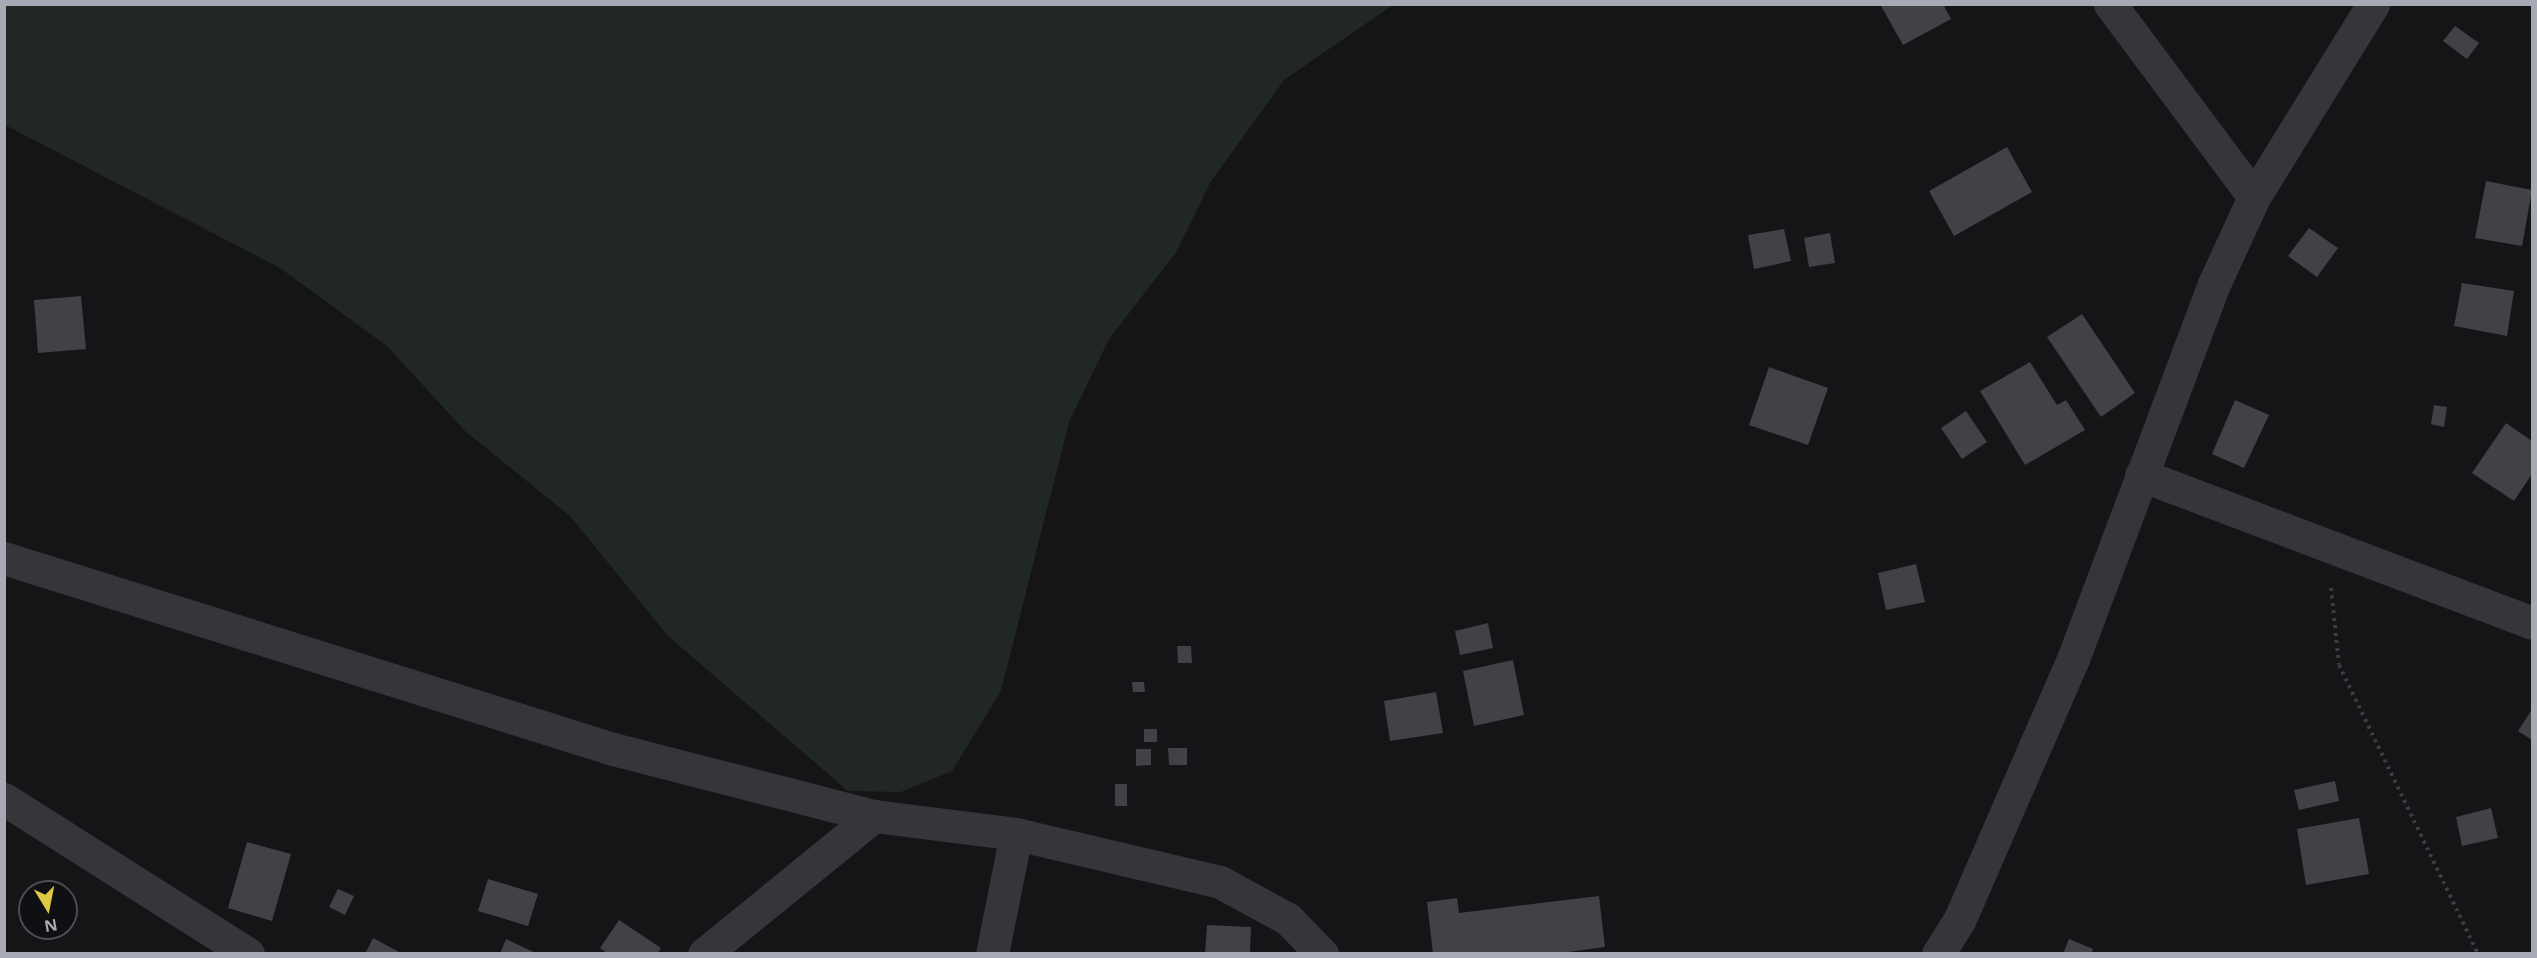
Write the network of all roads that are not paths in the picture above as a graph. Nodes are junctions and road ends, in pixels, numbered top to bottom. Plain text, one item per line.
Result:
1 (2110, 4) edge
2 (2373, 4) edge
3 (2254, 197) junction
4 (2141, 475) junction
5 (4, 558) edge
6 (2532, 623) edge
7 (4, 799) edge
8 (874, 816) junction
9 (1016, 834) junction
10 (248, 954) edge
11 (704, 954) edge
12 (992, 954) edge
13 (1322, 954) edge
14 (1938, 954) edge

1 - 3 street
2 - 3 street
3 - 4 street
4 - 6 street
4 - 14 street
5 - 8 street
7 - 10 street
8 - 9 street
8 - 11 street
9 - 12 street
9 - 13 street

